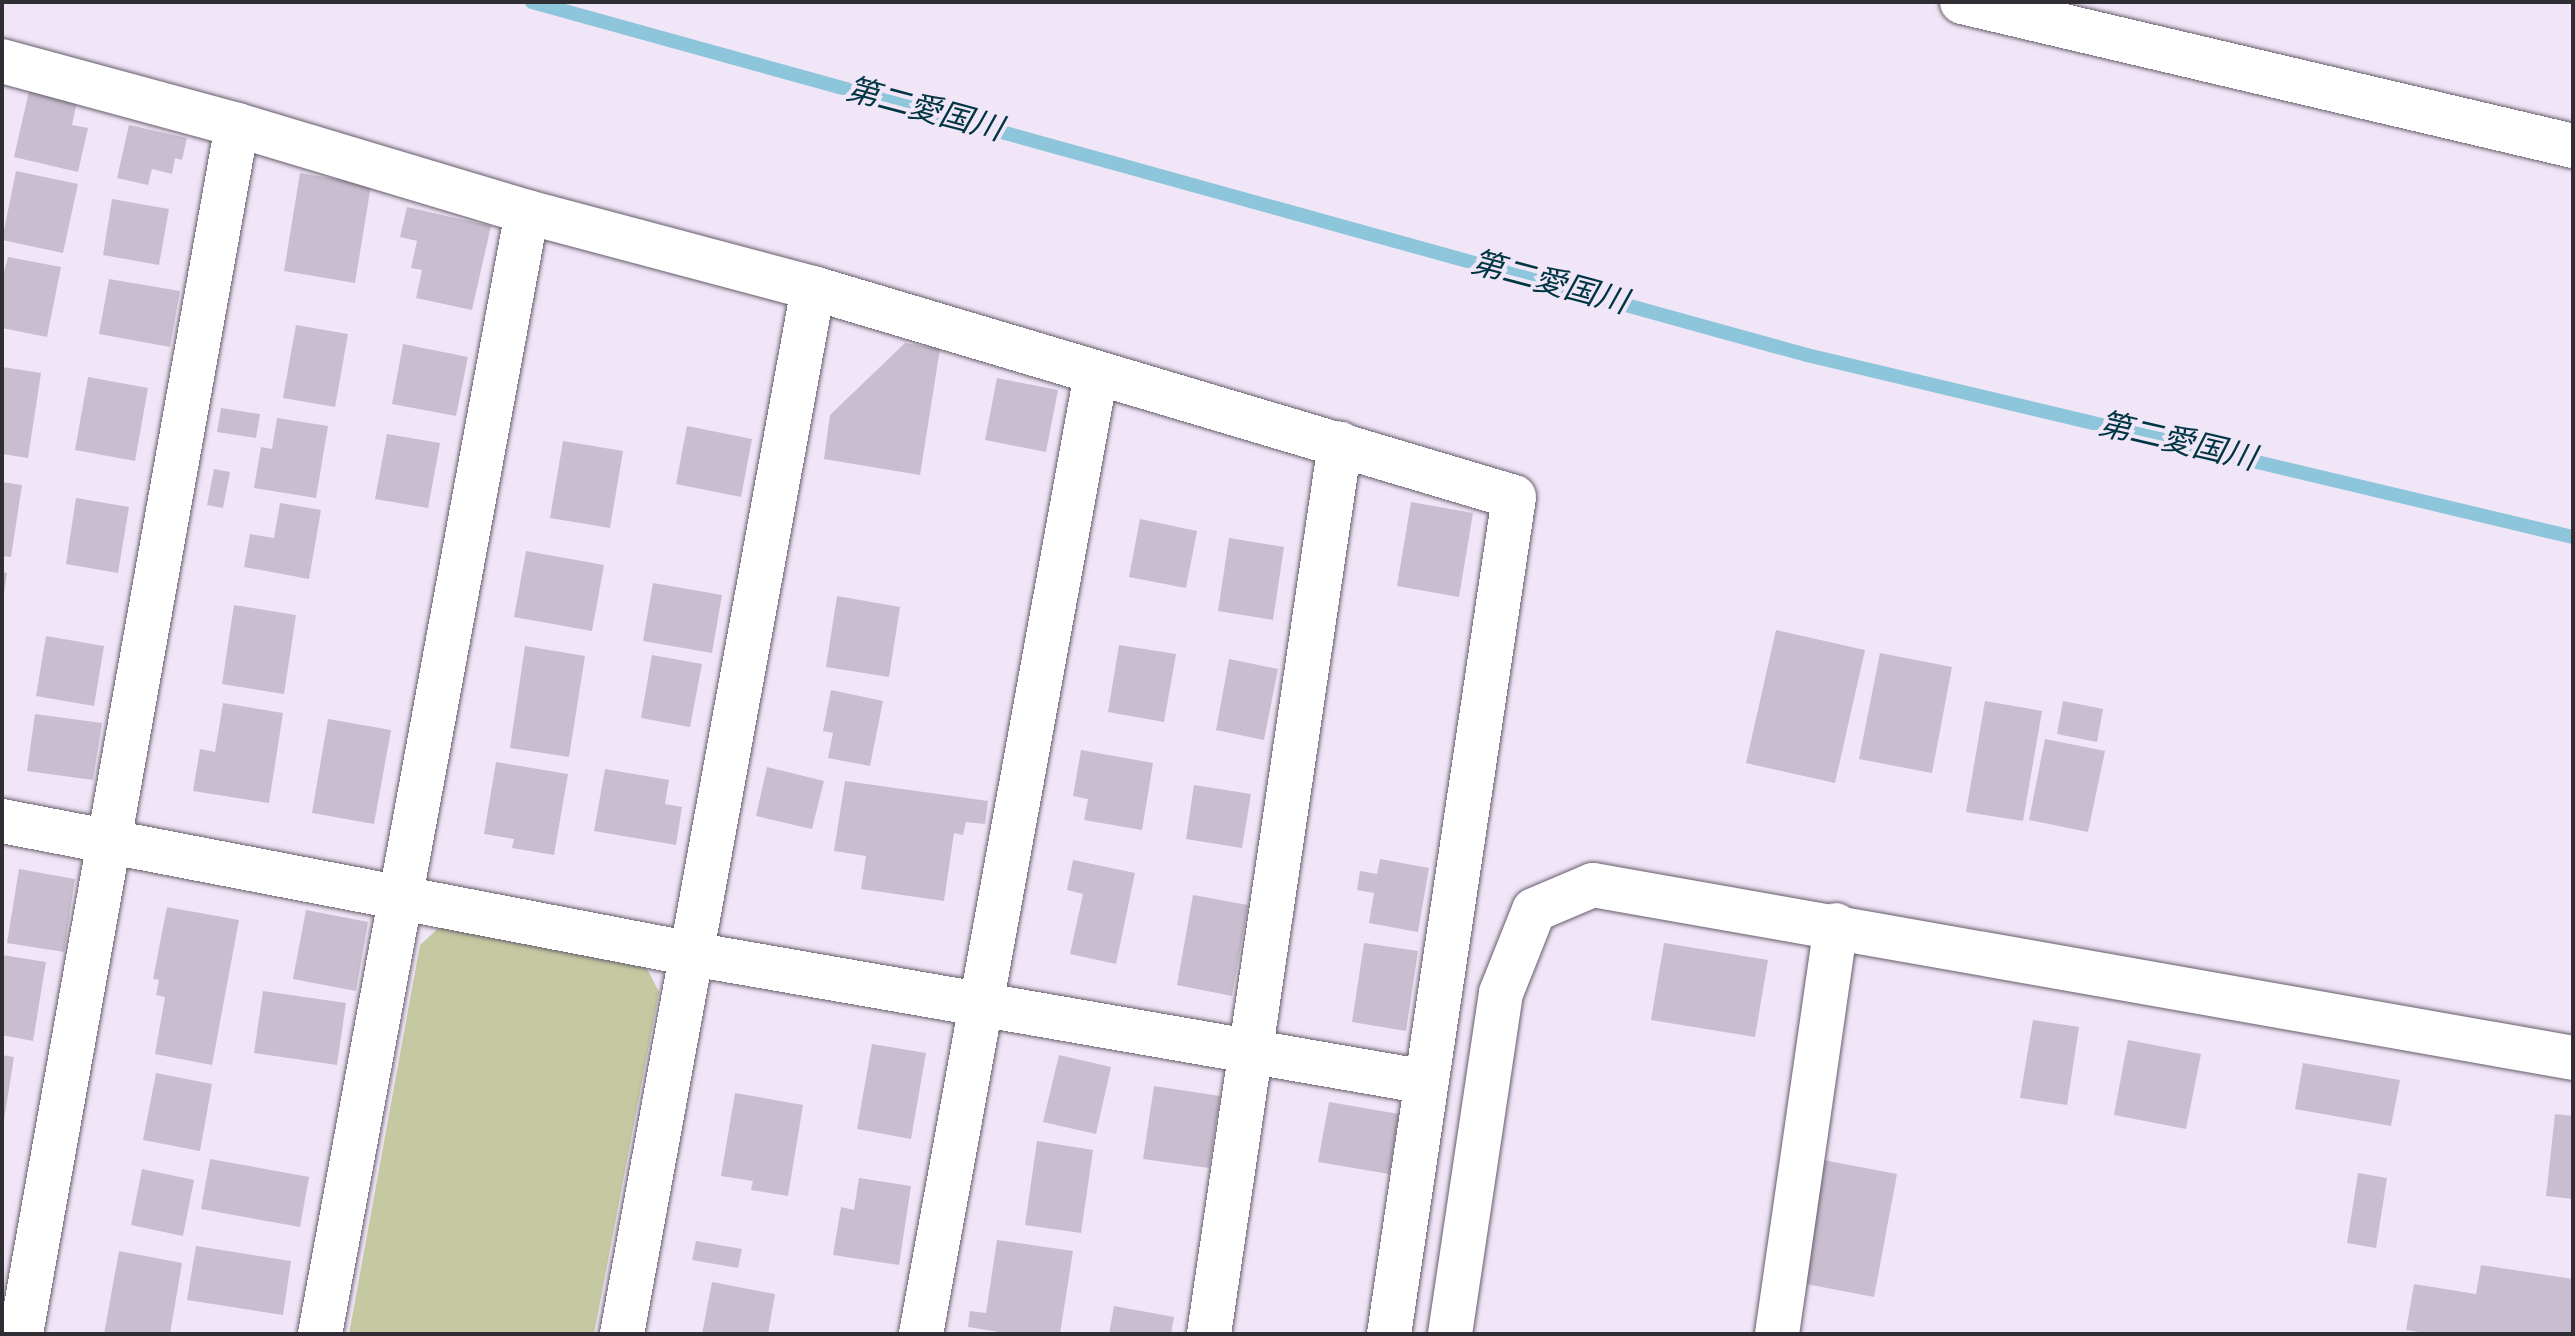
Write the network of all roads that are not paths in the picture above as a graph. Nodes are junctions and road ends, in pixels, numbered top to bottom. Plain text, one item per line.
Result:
1 (1962, 2) edge
2 (2, 61) edge
3 (237, 125) junction
4 (2573, 146) edge
5 (527, 212) junction
6 (813, 288) junction
7 (1096, 374) junction
8 (1340, 444) junction
9 (2, 821) edge
10 (111, 840) junction
11 (401, 896) junction
12 (1836, 925) junction
13 (692, 954) junction
14 (984, 1003) junction
15 (1252, 1049) junction
16 (2573, 1058) edge
17 (1426, 1082) junction
18 (21, 1334) edge
19 (320, 1334) edge
20 (622, 1334) edge
21 (921, 1334) edge
22 (1209, 1334) edge
23 (1389, 1334) edge
24 (1450, 1334) edge
25 (1777, 1334) edge

1 - 4 street
2 - 3 street
3 - 5 street
3 - 10 street
5 - 6 street
5 - 11 street
6 - 7 street
6 - 13 street
7 - 8 street
7 - 14 street
8 - 15 street
8 - 17 street
9 - 10 street
10 - 11 street
10 - 18 street
11 - 13 street
11 - 19 street
12 - 16 street
12 - 24 street
12 - 25 street
13 - 14 street
13 - 20 street
14 - 15 street
14 - 21 street
15 - 17 street
15 - 22 street
17 - 23 street

